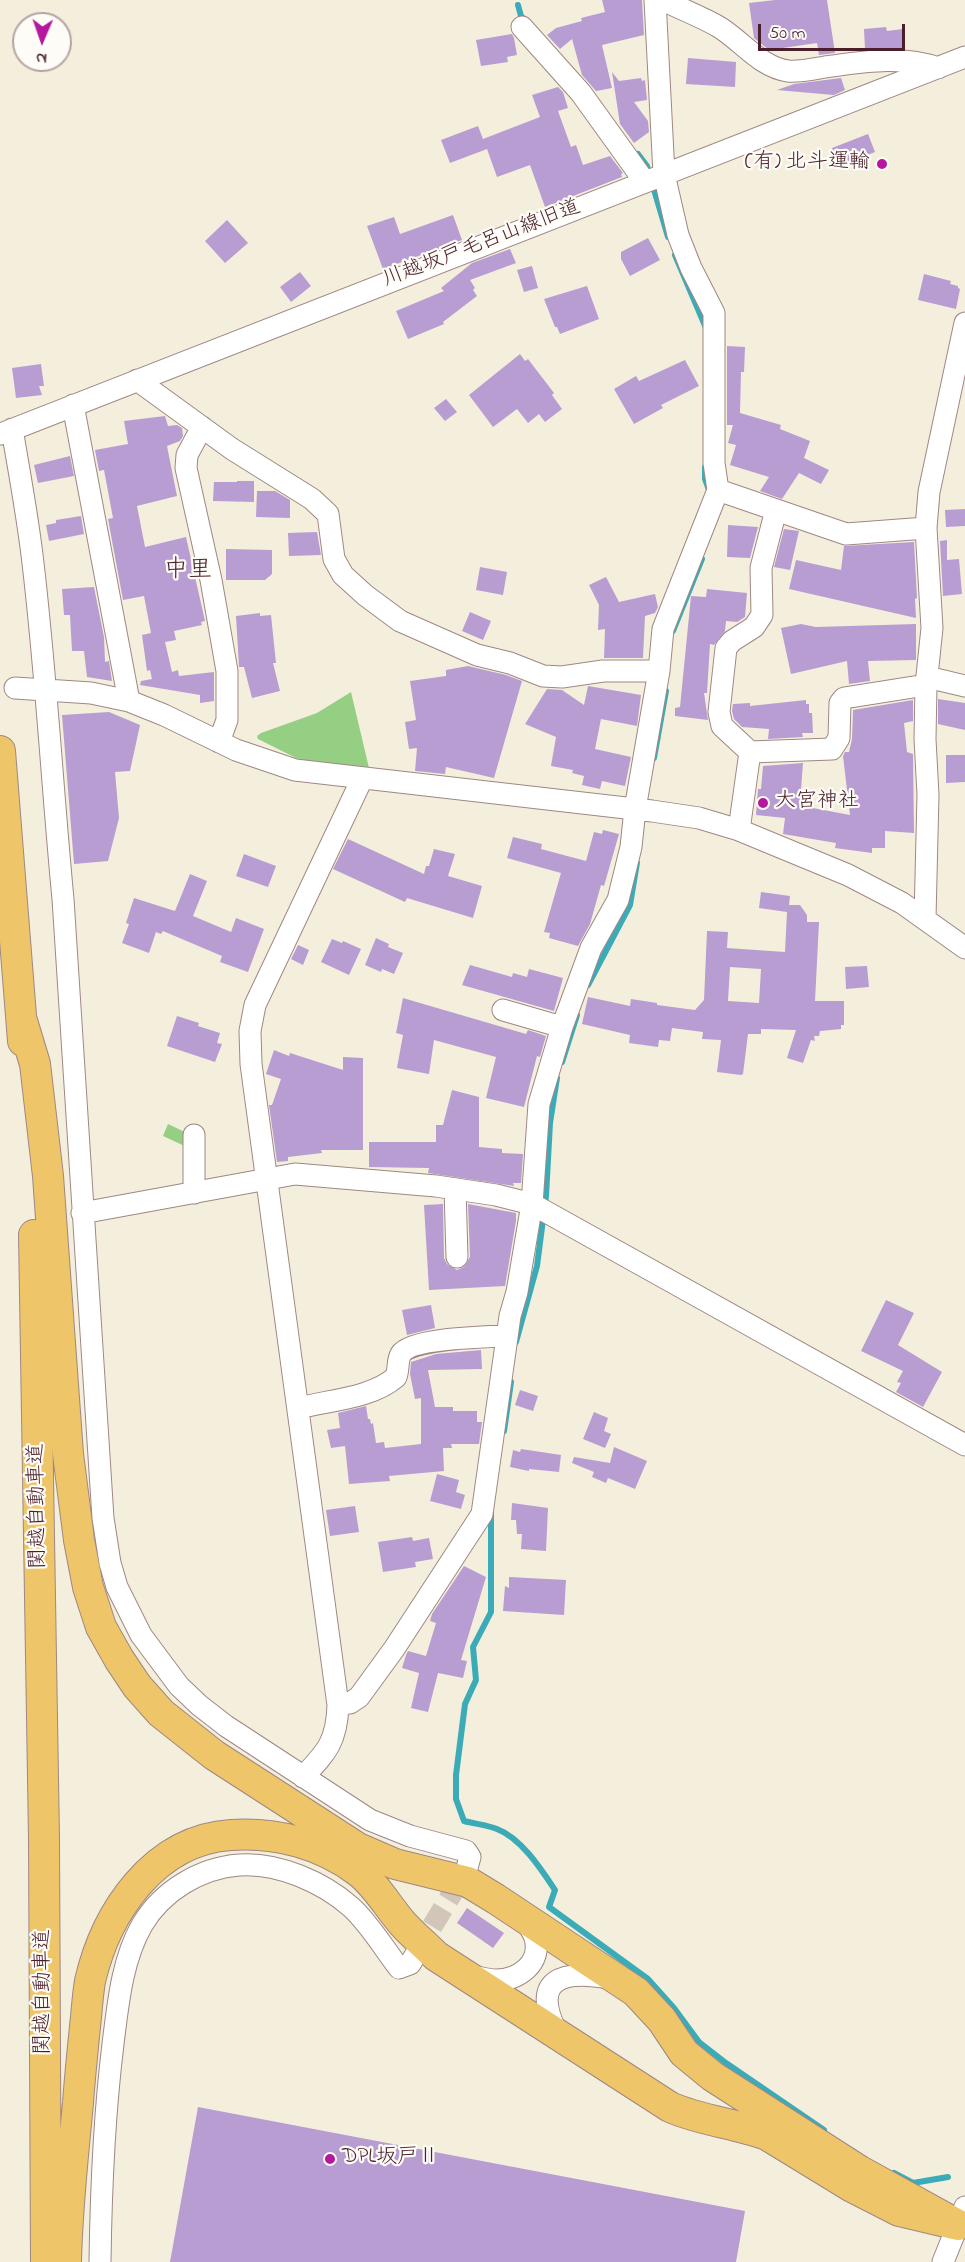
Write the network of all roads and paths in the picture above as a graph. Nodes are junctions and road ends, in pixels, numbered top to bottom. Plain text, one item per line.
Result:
1 (522, 27) dead end
2 (965, 57) edge
3 (938, 68) junction
4 (653, 178) junction
5 (965, 323) edge
6 (137, 380) junction
7 (72, 405) junction
8 (202, 427) junction
9 (6, 432) edge
10 (714, 499) junction
11 (776, 510) junction
12 (926, 528) junction
13 (659, 670) junction
14 (927, 681) junction
15 (965, 686) edge
16 (15, 688) dead end
17 (45, 688) junction
18 (129, 701) junction
19 (219, 742) junction
20 (0, 751) edge
21 (750, 752) junction
22 (362, 779) junction
23 (642, 810) junction
24 (739, 830) junction
25 (925, 918) junction
26 (965, 948) edge
27 (503, 1010) dead end
28 (22, 1021) junction
29 (561, 1027) junction
30 (194, 1135) dead end
31 (267, 1178) junction
32 (455, 1189) junction
33 (194, 1192) junction
34 (538, 1207) junction
35 (82, 1213) junction
36 (458, 1257) dead end
37 (507, 1336) junction
38 (299, 1408) junction
39 (965, 1444) edge
40 (338, 1705) junction
41 (303, 1777) junction
42 (467, 1868) dead end
43 (523, 1917) junction
44 (416, 1953) tunnel mouth
45 (466, 1975) junction
46 (617, 1979) junction
47 (556, 2031) junction
48 (963, 2220) edge
49 (46, 2262) edge
50 (66, 2262) edge
51 (99, 2262) edge
52 (944, 2262) edge

1 - 4 street
2 - 3 street, 川越坂戸毛呂山線旧道
3 - 4 street, 川越坂戸毛呂山線旧道
3 - 4 street
4 - 6 street, 川越坂戸毛呂山線旧道
4 - 10 street
5 - 12 street
6 - 7 street, 川越坂戸毛呂山線旧道
6 - 8 street
7 - 9 street, 川越坂戸毛呂山線旧道
7 - 18 street
8 - 13 street
8 - 19 street
9 - 17 street
10 - 11 street
10 - 13 street
11 - 12 street
11 - 21 street
12 - 14 street
13 - 23 street
14 - 15 street
14 - 21 street
14 - 25 street
16 - 17 street
17 - 18 street
17 - 35 street
18 - 19 street
19 - 22 street
20 - 28 highway, 関越自動車道
21 - 24 street
22 - 23 street
22 - 31 street
23 - 24 street
23 - 29 street
24 - 25 street
25 - 26 street
27 - 29 street
28 - 43 highway
28 - 49 highway, 関越自動車道
29 - 34 street
30 - 33 street
31 - 32 street
31 - 33 street
31 - 38 street
32 - 34 street
32 - 36 street
33 - 35 street
34 - 37 street
34 - 39 street
35 - 41 street
37 - 38 street
37 - 40 street
38 - 40 street
40 - 41 street
41 - 42 street
43 - 45 street
43 - 46 highway
44 - 51 street
45 - 47 highway
45 - 50 highway
46 - 47 street
46 - 48 highway
47 - 48 highway
48 - 52 street

